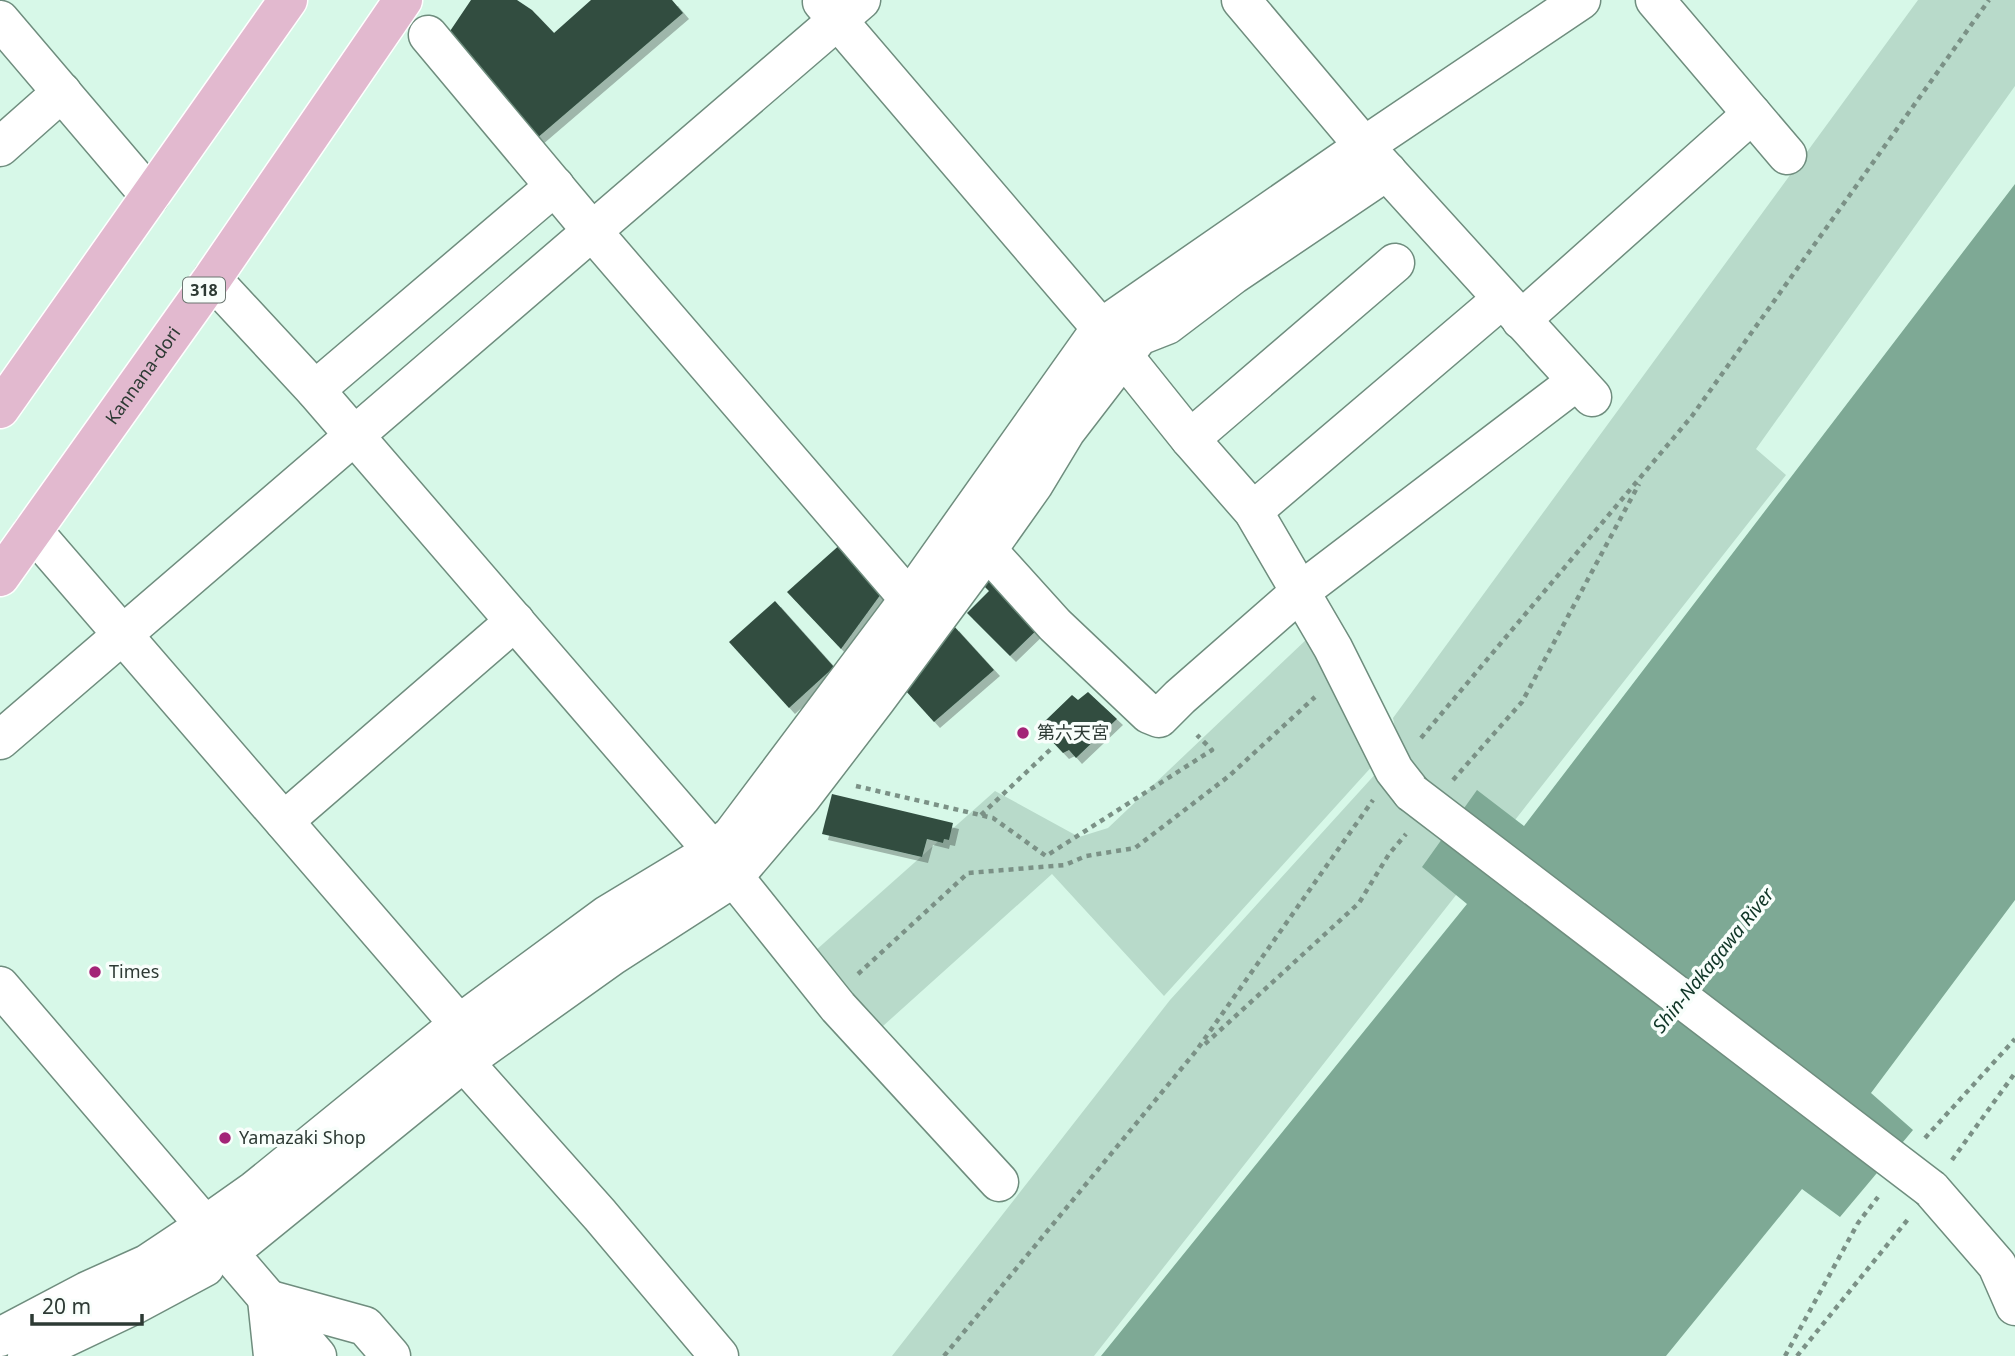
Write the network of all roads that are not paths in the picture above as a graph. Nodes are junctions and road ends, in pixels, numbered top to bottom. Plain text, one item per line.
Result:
1 (11, 0) edge
2 (288, 0) edge
3 (403, 0) edge
4 (1242, 0) edge
5 (1581, 0) edge
6 (1655, 0) edge
7 (840, 6) edge
8 (0, 9) edge
9 (0, 20) edge
10 (428, 35) dead end
11 (62, 92) junction
12 (1752, 114) junction
13 (0, 147) edge
14 (1787, 155) dead end
15 (1375, 158) junction
16 (555, 186) junction
17 (150, 196) junction
18 (592, 231) junction
19 (1395, 263) dead end
20 (212, 279) junction
21 (1512, 309) junction
22 (1112, 343) junction
23 (315, 390) junction
24 (0, 409) edge
25 (354, 435) junction
26 (1190, 439) junction
27 (1253, 512) junction
28 (33, 531) junction
29 (976, 537) junction
30 (0, 577) edge
31 (1301, 591) junction
32 (909, 599) junction
33 (515, 621) junction
34 (124, 635) junction
35 (0, 740) edge
36 (284, 821) junction
37 (723, 864) junction
38 (0, 986) edge
39 (455, 1041) junction
40 (999, 1181) dead end
41 (204, 1226) junction
42 (246, 1239) dead end
43 (2006, 1261) edge
44 (205, 1266) dead end
45 (267, 1299) junction
46 (2015, 1306) edge
47 (0, 1336) edge
48 (27, 1356) edge
49 (273, 1356) edge
50 (317, 1356) edge
51 (391, 1356) edge
52 (719, 1356) edge

1 - 8 street
2 - 17 main road
3 - 20 main road, Kannana-dori / 318
4 - 15 street
5 - 15 street
6 - 12 street
7 - 18 street
7 - 22 street
9 - 11 street
10 - 16 street
11 - 13 street
11 - 17 street
12 - 14 street
12 - 21 street
15 - 21 street
15 - 22 street
16 - 18 street
16 - 23 street
17 - 24 main road
18 - 25 street
18 - 32 street
19 - 26 street
20 - 23 street
20 - 28 main road, Kannana-dori / 318
21 - 27 street
21 - 31 street
22 - 26 street
22 - 29 street
23 - 25 street
25 - 33 street
25 - 34 street
26 - 27 street
27 - 31 street
28 - 30 main road, Kannana-dori / 318
28 - 34 street
29 - 31 street
29 - 32 street
29 - 37 street
31 - 43 street, bridge
32 - 37 street
33 - 36 street
33 - 37 street
34 - 35 street
34 - 36 street
36 - 39 street
37 - 39 street
37 - 40 street
38 - 41 street
39 - 41 street
39 - 42 street
39 - 52 street
41 - 45 street
41 - 47 street
43 - 46 street
44 - 48 street
45 - 49 street
45 - 50 street
45 - 51 street

